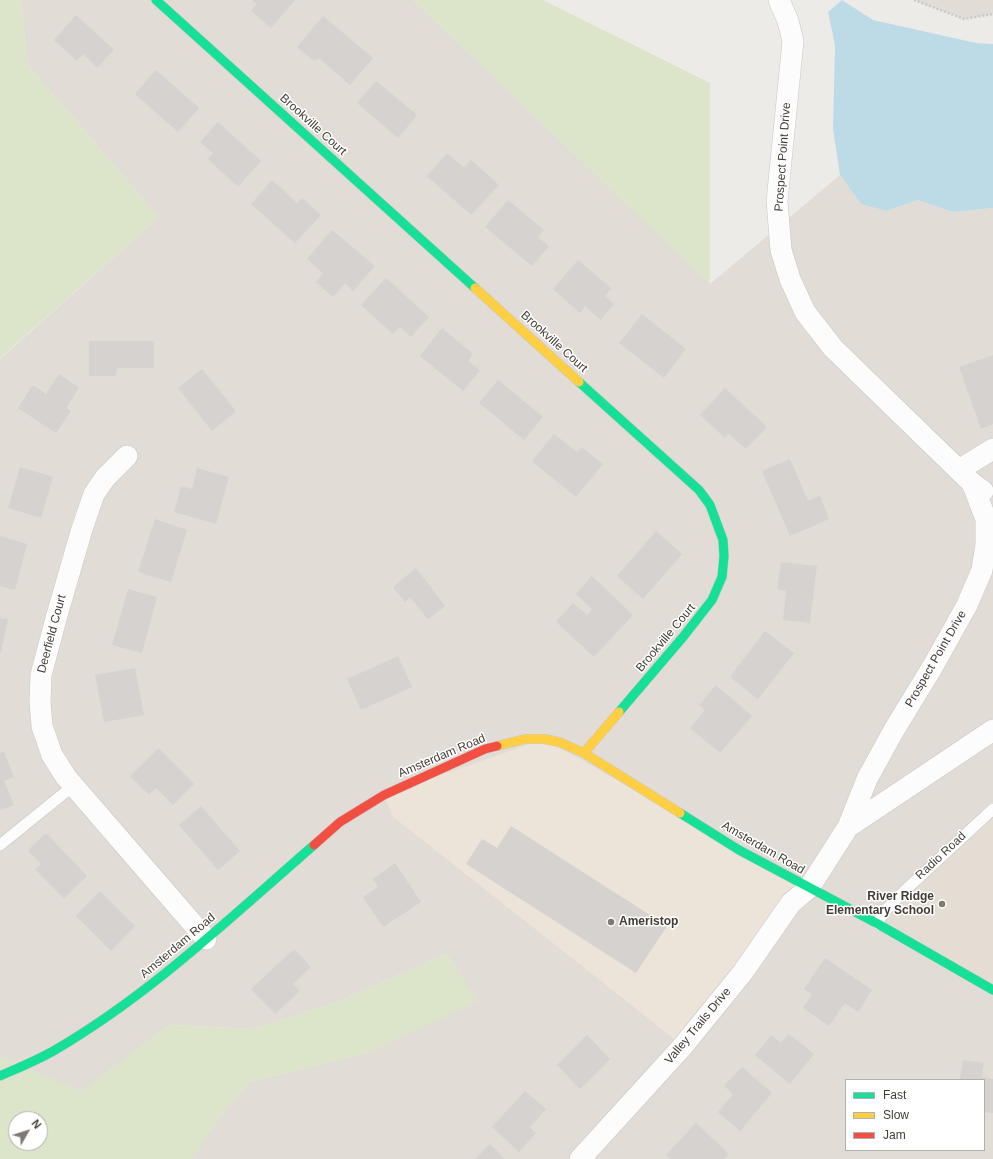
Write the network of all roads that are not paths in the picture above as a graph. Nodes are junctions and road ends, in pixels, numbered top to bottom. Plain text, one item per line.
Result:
1 (156, 0) edge
2 (779, 0) edge
3 (993, 449) edge
4 (127, 456) dead end
5 (966, 476) junction
6 (993, 499) edge
7 (993, 730) edge
8 (584, 753) junction
9 (73, 786) junction
10 (993, 809) edge
11 (848, 828) junction
12 (0, 845) edge
13 (809, 888) junction
14 (878, 924) junction
15 (206, 939) junction
16 (993, 990) edge
17 (0, 1076) edge
18 (580, 1159) edge

1 - 8 main road, Brookville Court
2 - 5 street, Prospect Point Drive
3 - 5 street
4 - 9 street, Deerfield Court
5 - 6 street, Prospect Point Drive
5 - 11 street, Prospect Point Drive
7 - 11 street, Prospect Point Drive
8 - 13 main road, Amsterdam Road
8 - 15 main road, Amsterdam Road
9 - 12 lane
9 - 15 street, Deerfield Court
10 - 14 lane, Radio Road
11 - 13 street, Prospect Point Drive
13 - 14 main road, Amsterdam Road
13 - 18 street, Valley Trails Drive
14 - 16 main road, Amsterdam Road
15 - 17 main road, Amsterdam Road

